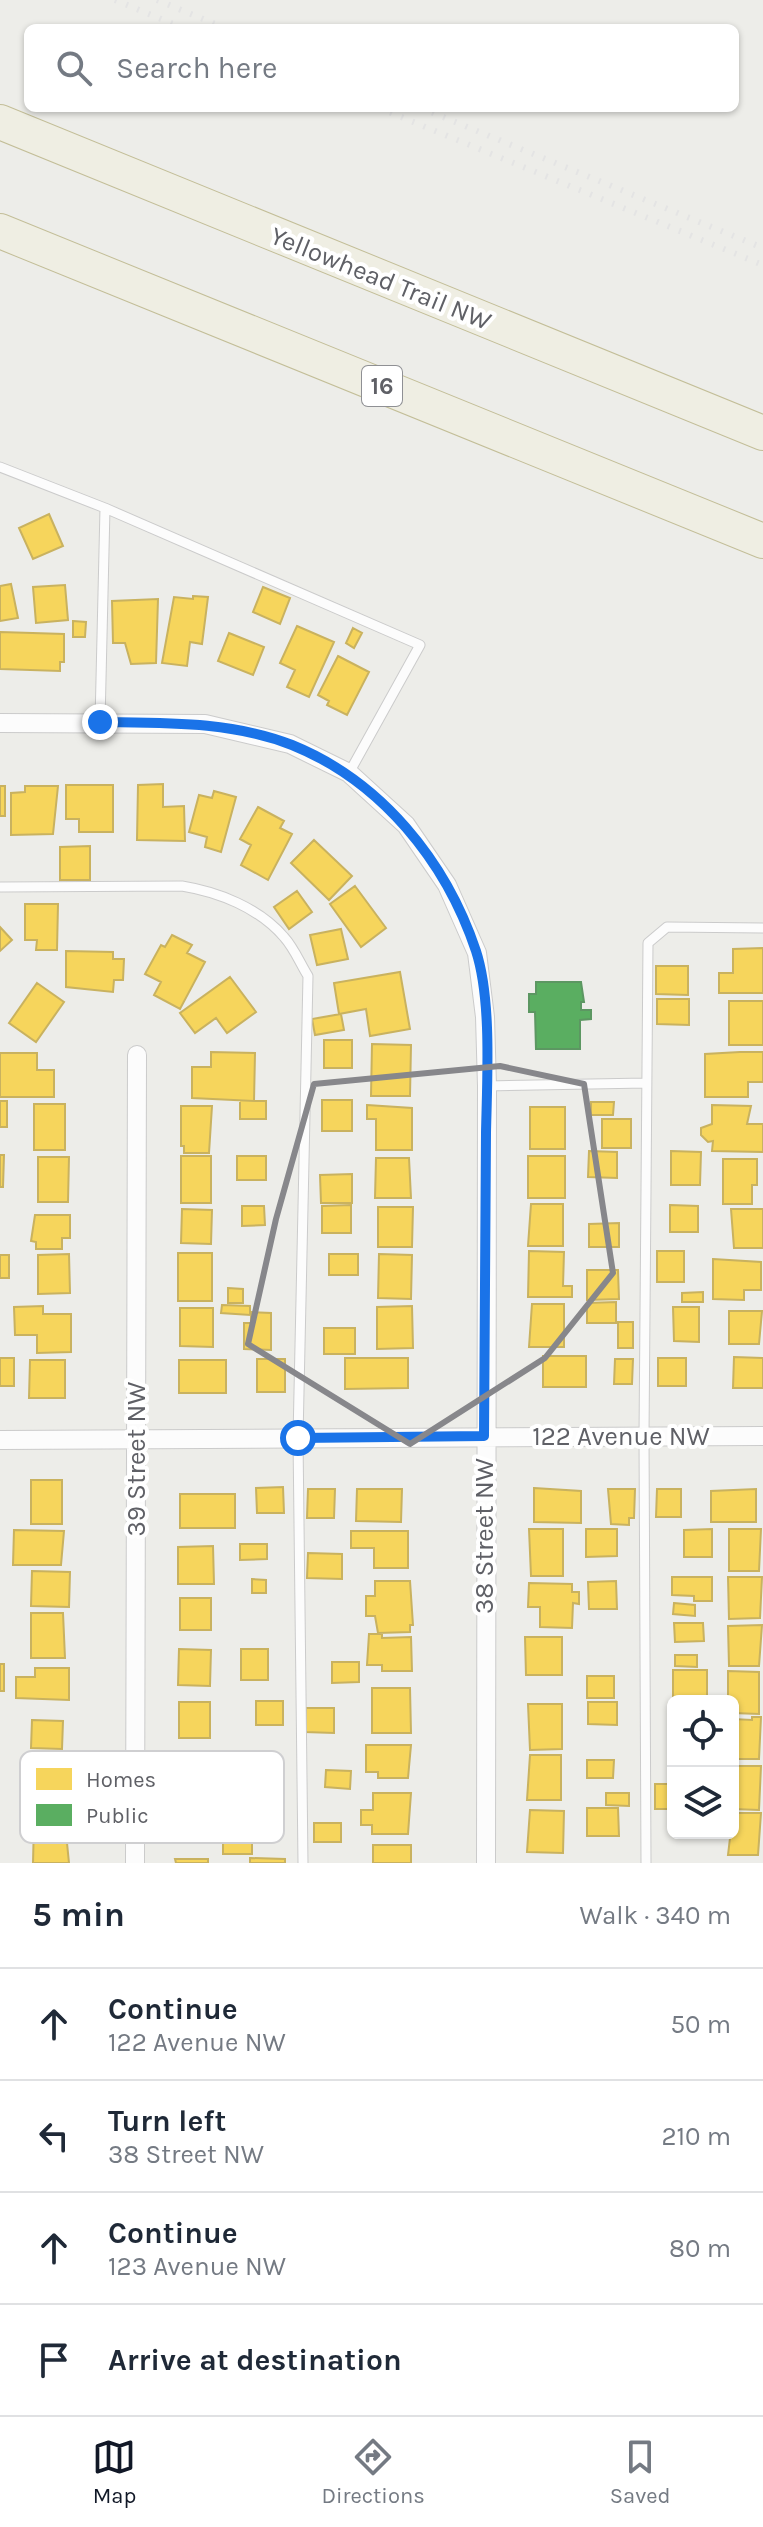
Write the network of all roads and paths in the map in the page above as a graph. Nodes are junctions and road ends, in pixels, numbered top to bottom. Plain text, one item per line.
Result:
1 (0, 122) edge
2 (0, 231) edge
3 (763, 433) edge
4 (0, 467) edge
5 (105, 508) junction
6 (763, 541) edge
7 (100, 722) junction
8 (0, 723) edge
9 (349, 773) junction
10 (0, 887) edge
11 (763, 928) edge
12 (137, 1055) dead end
13 (646, 1083) junction
14 (487, 1086) junction
15 (484, 1436) junction
16 (644, 1436) junction
17 (763, 1436) edge
18 (298, 1438) junction
19 (0, 1440) edge
20 (136, 1440) junction
21 (135, 1751) edge
22 (135, 1843) edge
23 (135, 1863) edge
24 (303, 1863) edge
25 (486, 1863) edge
26 (646, 1863) edge

1 - 3 highway, Yellowhead Trail NW
2 - 6 highway, 16
4 - 5 lane
5 - 7 lane
5 - 9 lane
7 - 8 street, 38 Street NW
7 - 9 street, 38 Street NW
9 - 14 street, 38 Street NW
10 - 18 lane
11 - 13 lane
12 - 20 street, 39 Street NW
13 - 14 lane
13 - 16 lane
14 - 15 street, 38 Street NW
15 - 16 street, 122 Avenue NW
15 - 18 street, 122 Avenue NW
15 - 25 street, 38 Street NW
16 - 17 street, 122 Avenue NW
16 - 26 lane
18 - 20 street, 122 Avenue NW
18 - 24 lane
19 - 20 street, 122 Avenue NW
20 - 21 street, 39 Street NW
22 - 23 street, 39 Street NW

